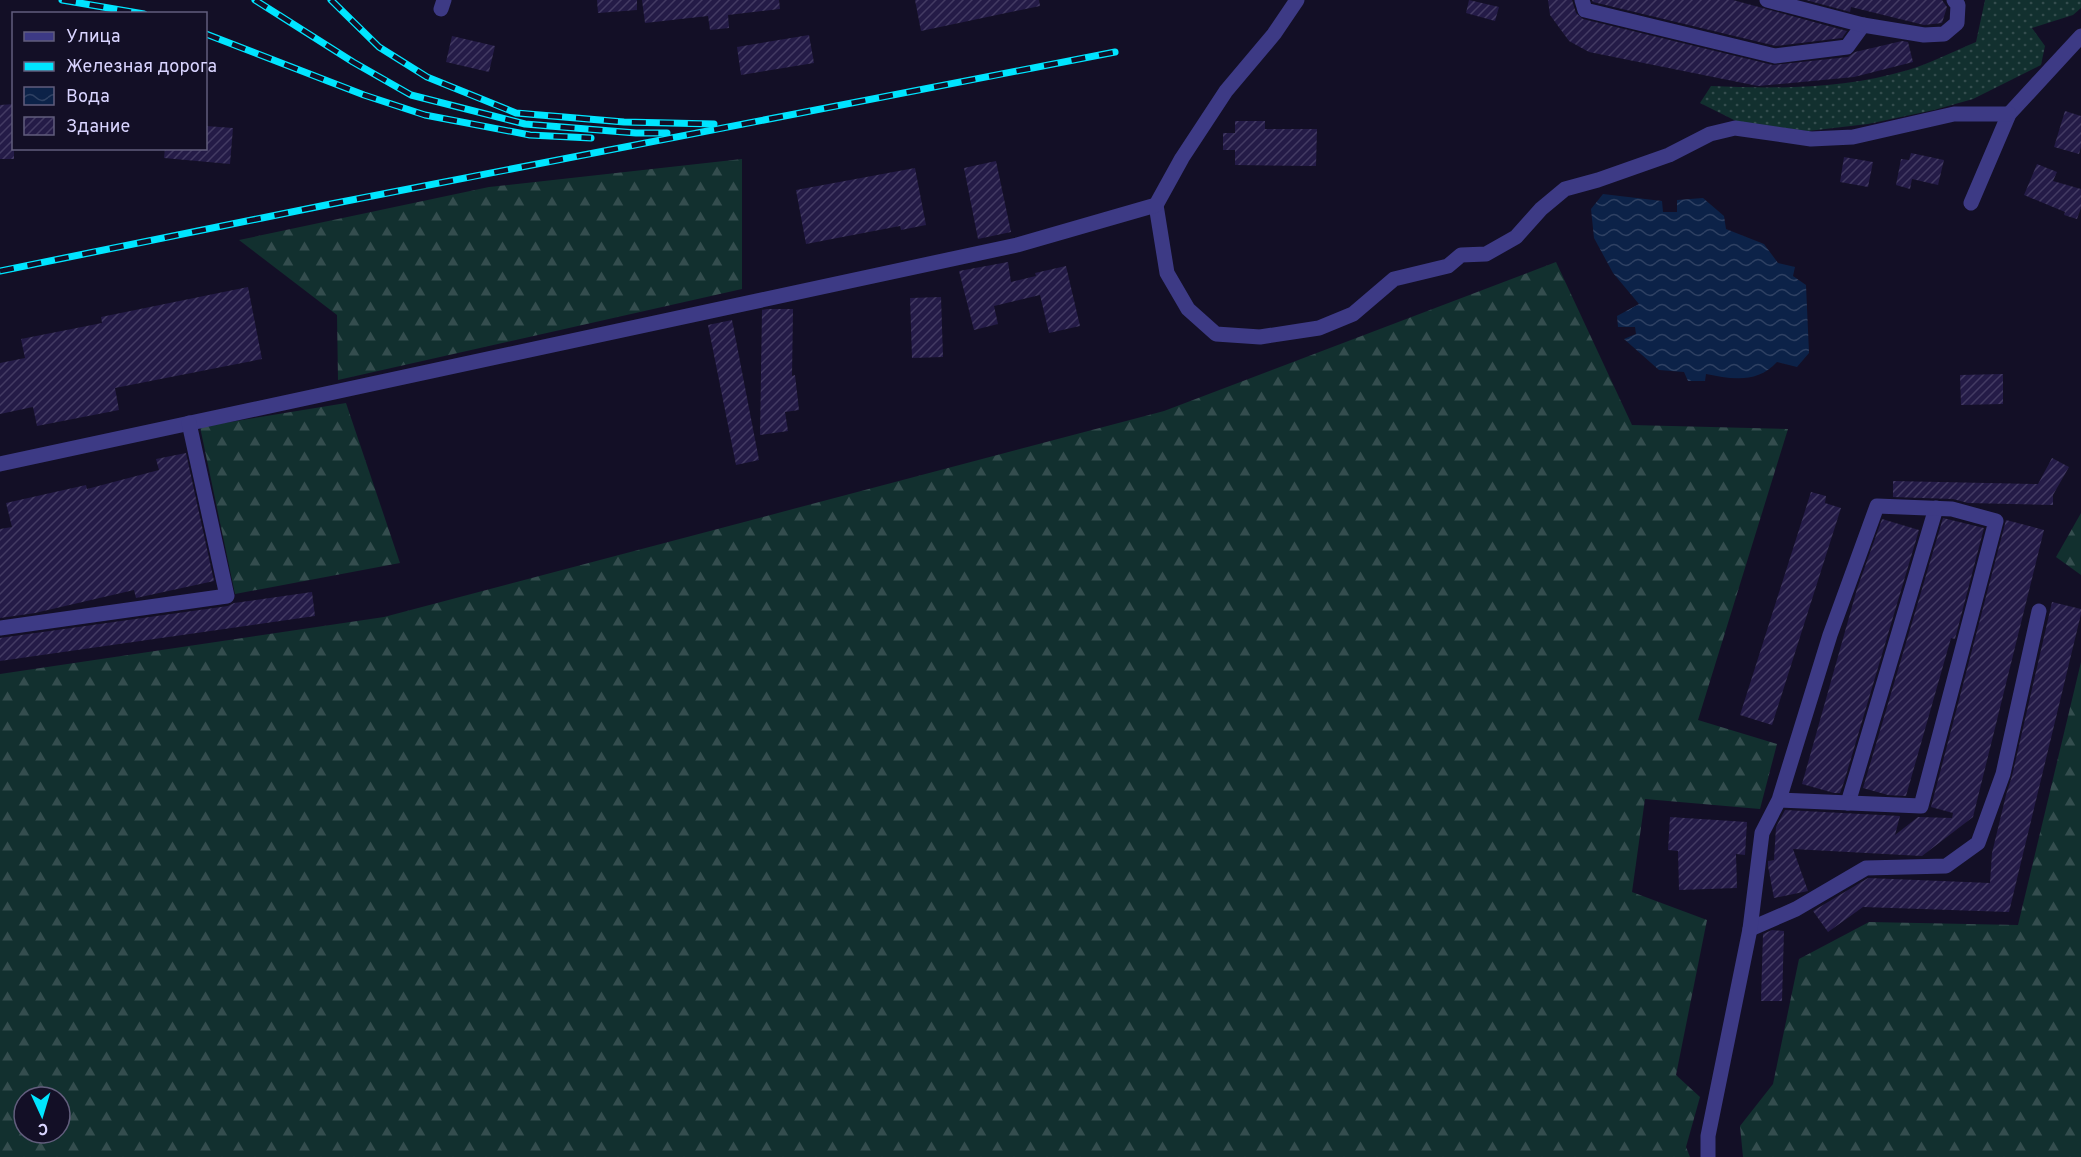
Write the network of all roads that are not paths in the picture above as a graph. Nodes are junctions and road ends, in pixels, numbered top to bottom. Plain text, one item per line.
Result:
1 (1297, 0) edge
2 (1582, 0) edge
3 (1767, 0) edge
4 (1954, 0) edge
5 (1863, 25) junction
6 (2081, 36) edge
7 (2009, 114) junction
8 (1971, 203) dead end
9 (1156, 205) junction
10 (189, 423) junction
11 (0, 464) edge
12 (1936, 508) junction
13 (2039, 611) dead end
14 (0, 628) edge
15 (1779, 800) junction
16 (1848, 803) junction
17 (1750, 929) junction
18 (1708, 1157) edge

1 - 9 street
2 - 5 street
3 - 5 street
4 - 5 street
6 - 7 street
7 - 8 street
7 - 9 street
9 - 10 street
10 - 11 street
10 - 14 street
12 - 15 street
12 - 16 street
12 - 16 street
13 - 17 street
15 - 16 street
15 - 17 street
17 - 18 street

